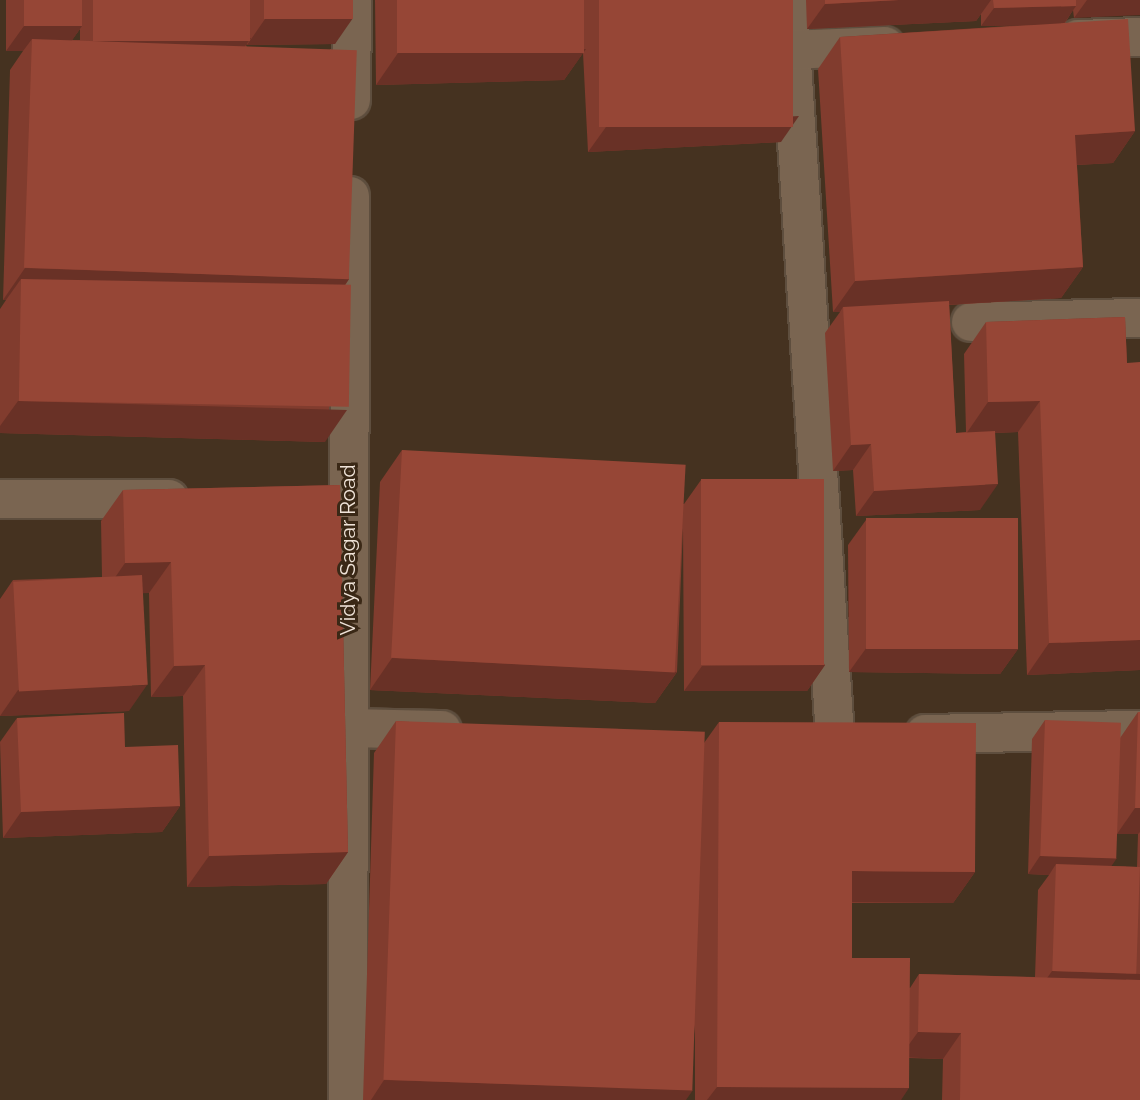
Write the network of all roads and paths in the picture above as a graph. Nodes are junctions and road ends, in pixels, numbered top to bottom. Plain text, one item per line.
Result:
1 (352, 0) edge
2 (788, 0) edge
3 (1140, 37) edge
4 (1046, 40) edge
5 (924, 45) edge
6 (789, 50) junction
7 (1140, 318) edge
8 (971, 322) dead end
9 (0, 499) edge
10 (209, 499) edge
11 (307, 499) edge
12 (348, 499) junction
13 (346, 728) junction
14 (486, 730) edge
15 (1140, 730) edge
16 (793, 735) edge
17 (835, 736) junction
18 (348, 1100) edge

1 - 12 street, Vidya Sagar Road
2 - 6 street
3 - 4 street
5 - 6 street
6 - 17 street
7 - 8 street
9 - 10 street
11 - 12 street
12 - 13 street, Vidya Sagar Road
13 - 14 street
13 - 18 street, Vidya Sagar Road
15 - 17 street
16 - 17 street

